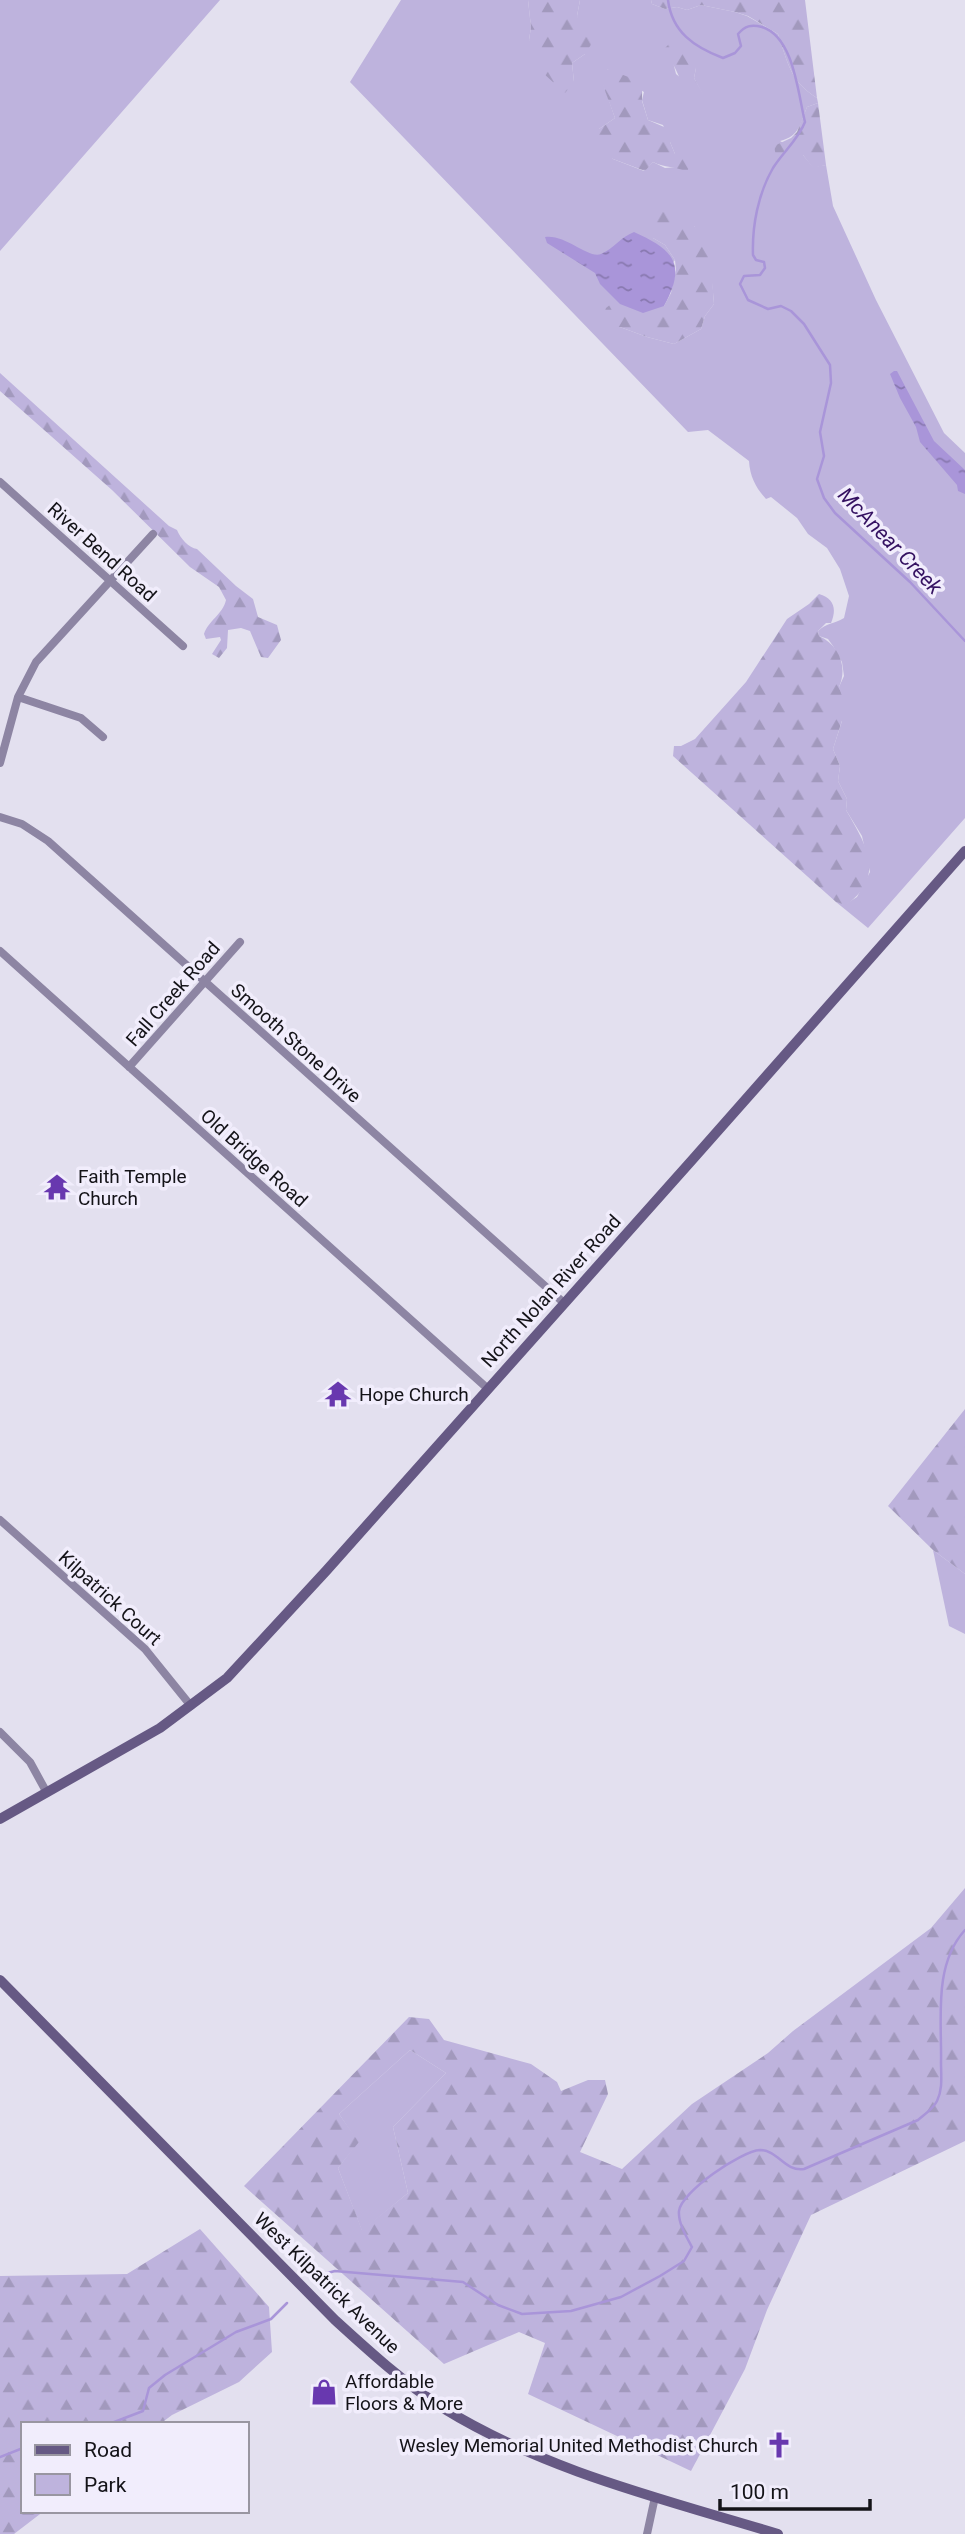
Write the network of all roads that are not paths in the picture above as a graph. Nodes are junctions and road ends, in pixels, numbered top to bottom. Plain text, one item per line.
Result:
1 (0, 482) edge
2 (153, 534) dead end
3 (110, 580) junction
4 (183, 646) dead end
5 (18, 697) junction
6 (103, 737) dead end
7 (0, 762) edge
8 (0, 817) edge
9 (965, 850) edge
10 (240, 942) dead end
11 (0, 951) edge
12 (205, 981) junction
13 (129, 1067) junction
14 (564, 1303) junction
15 (487, 1388) junction
16 (0, 1520) edge
17 (191, 1706) junction
18 (0, 1732) edge
19 (47, 1793) junction
20 (0, 1819) edge
21 (0, 1980) edge
22 (655, 2497) junction
23 (647, 2534) edge
24 (778, 2534) edge

1 - 3 street, River Bend Road
2 - 3 street
3 - 4 street, River Bend Road
3 - 5 street
5 - 6 street
5 - 7 street
8 - 12 street, Smooth Stone Drive
9 - 14 main road, North Nolan River Road
10 - 12 street, Fall Creek Road
11 - 13 street, Old Bridge Road
12 - 13 street, Fall Creek Road
12 - 14 street, Smooth Stone Drive
13 - 15 street, Old Bridge Road
14 - 15 main road, North Nolan River Road
15 - 17 main road, North Nolan River Road
16 - 17 street, Kilpatrick Court
17 - 19 main road, North Nolan River Road
18 - 19 street
19 - 20 main road, North Nolan River Road
21 - 22 main road, West Kilpatrick Avenue
22 - 23 street
22 - 24 main road, West Kilpatrick Avenue

